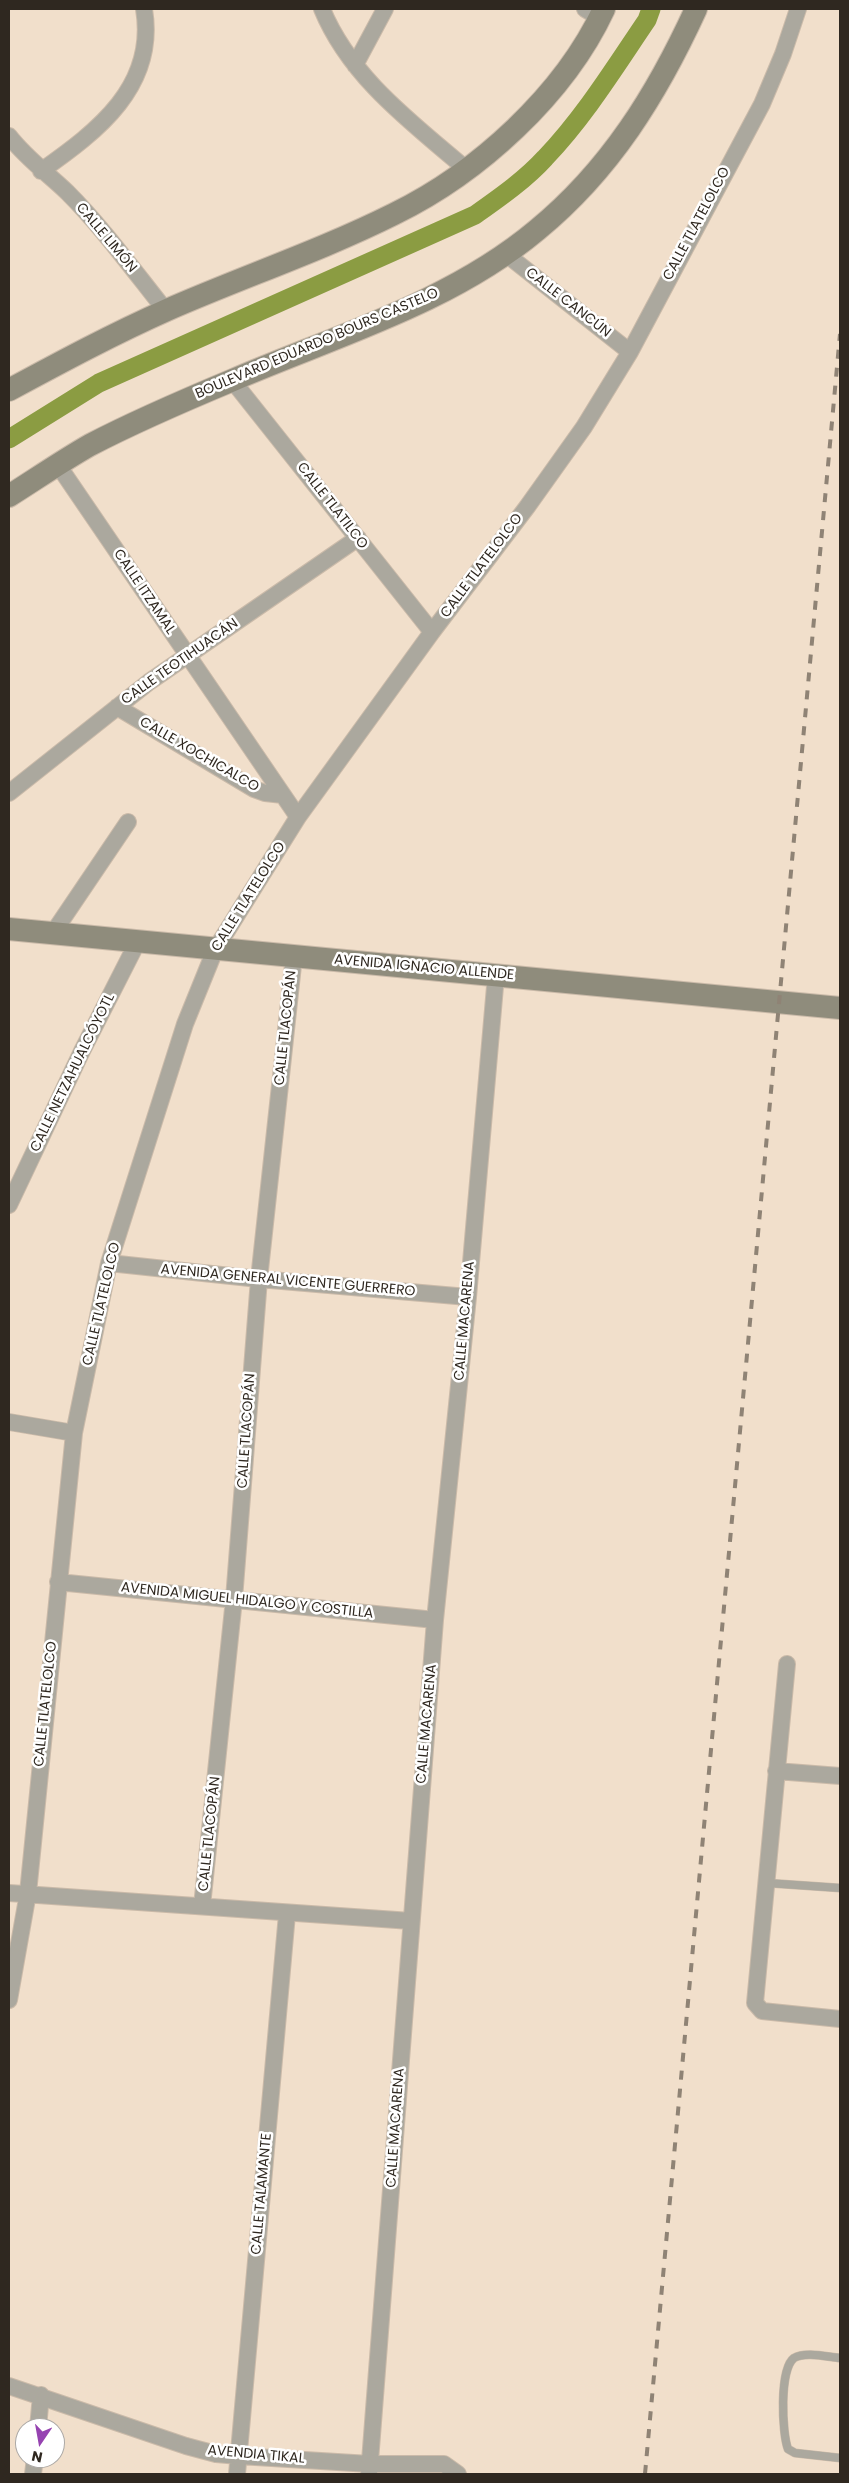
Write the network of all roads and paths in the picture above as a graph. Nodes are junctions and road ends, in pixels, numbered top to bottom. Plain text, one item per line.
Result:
1 (144, 9) edge
2 (322, 9) edge
3 (386, 9) edge
4 (696, 9) edge
5 (798, 9) edge
6 (596, 12) edge
7 (355, 65) junction
8 (9, 136) edge
9 (466, 169) junction
10 (42, 170) junction
11 (506, 254) junction
12 (166, 310) junction
13 (630, 352) junction
14 (232, 380) junction
15 (9, 390) edge
16 (58, 465) junction
17 (9, 496) edge
18 (358, 538) junction
19 (432, 632) junction
20 (187, 656) junction
21 (117, 707) junction
22 (9, 793) edge
23 (283, 794) junction
24 (298, 817) junction
25 (128, 822) dead end
26 (9, 929) edge
27 (53, 933) junction
28 (138, 941) junction
29 (215, 950) junction
30 (294, 956) junction
31 (496, 975) junction
32 (840, 1008) edge
33 (9, 1205) edge
34 (109, 1263) junction
35 (259, 1279) junction
36 (468, 1297) junction
37 (9, 1422) edge
38 (74, 1433) junction
39 (58, 1582) junction
40 (234, 1599) junction
41 (435, 1620) junction
42 (787, 1664) dead end
43 (776, 1771) junction
44 (840, 1776) edge
45 (767, 1882) junction
46 (840, 1888) edge
47 (9, 1893) edge
48 (28, 1893) junction
49 (202, 1906) junction
50 (287, 1914) junction
51 (411, 1921) junction
52 (9, 2000) edge
53 (840, 2019) edge
54 (840, 2358) edge
55 (9, 2386) edge
56 (41, 2396) junction
57 (39, 2418) edge
58 (239, 2456) junction
59 (840, 2458) edge
60 (369, 2469) edge
61 (455, 2472) edge
62 (237, 2474) edge

1 - 10 street
2 - 7 street
3 - 7 street
4 - 11 main road, BOULEVARD EDUARDO BOURS CASTELO
5 - 13 street, CALLE TLATELOLCO
6 - 9 main road
7 - 9 street
8 - 10 street, CALLE LIMÓN
9 - 12 main road
10 - 12 street, CALLE LIMÓN
11 - 13 street, CALLE CANCÚN
11 - 14 main road, BOULEVARD EDUARDO BOURS CASTELO
12 - 15 main road
13 - 19 street, CALLE TLATELOLCO
14 - 16 main road, BOULEVARD EDUARDO BOURS CASTELO
14 - 18 street, CALLE TLATILCO
16 - 17 main road, BOULEVARD EDUARDO BOURS CASTELO
16 - 20 street, CALLE ITZAMAL
18 - 19 street, CALLE TLATILCO
18 - 20 street, CALLE TEOTIHUACÁN
19 - 24 street, CALLE TLATELOLCO
20 - 21 street, CALLE TEOTIHUACÁN
20 - 23 street, CALLE ITZAMAL
21 - 22 street, CALLE TEOTIHUACÁN
21 - 23 street, CALLE XOCHICALCO
23 - 24 street, CALLE ITZAMAL
24 - 29 street, CALLE TLATELOLCO
25 - 27 street
26 - 27 main road, AVENIDA IGNACIO ALLENDE
27 - 28 main road, AVENIDA IGNACIO ALLENDE
28 - 29 main road, AVENIDA IGNACIO ALLENDE
28 - 33 street, CALLE NETZAHUALCÓYOTL
29 - 30 main road, AVENIDA IGNACIO ALLENDE
29 - 34 street, CALLE TLATELOLCO
30 - 31 main road, AVENIDA IGNACIO ALLENDE
30 - 35 street, CALLE TLACOPÁN
31 - 32 main road, AVENIDA IGNACIO ALLENDE
31 - 36 street, CALLE MACARENA
34 - 35 street, AVENIDA GENERAL VICENTE GUERRERO
34 - 38 street, CALLE TLATELOLCO
35 - 36 street, AVENIDA GENERAL VICENTE GUERRERO
35 - 40 street, CALLE TLACOPÁN
36 - 41 street, CALLE MACARENA
37 - 38 street
38 - 39 street, CALLE TLATELOLCO
39 - 40 street, AVENIDA MIGUEL HIDALGO Y COSTILLA
39 - 48 street, CALLE TLATELOLCO
40 - 41 street, AVENIDA MIGUEL HIDALGO Y COSTILLA
40 - 49 street, CALLE TLACOPÁN
41 - 51 street, CALLE MACARENA
42 - 43 street
43 - 44 street
43 - 45 street
45 - 46 lane
45 - 53 street
47 - 48 street
48 - 49 street
48 - 52 street, CALLE TLATELOLCO
49 - 50 street
50 - 51 street
50 - 58 street, CALLE TALAMANTE
51 - 60 street, CALLE MACARENA
54 - 59 lane
55 - 56 street, AVENDIA TIKAL
56 - 57 street
56 - 58 street, AVENDIA TIKAL
58 - 60 street, AVENDIA TIKAL
58 - 62 street, CALLE TALAMANTE
60 - 61 street, AVENDIA TIKAL

